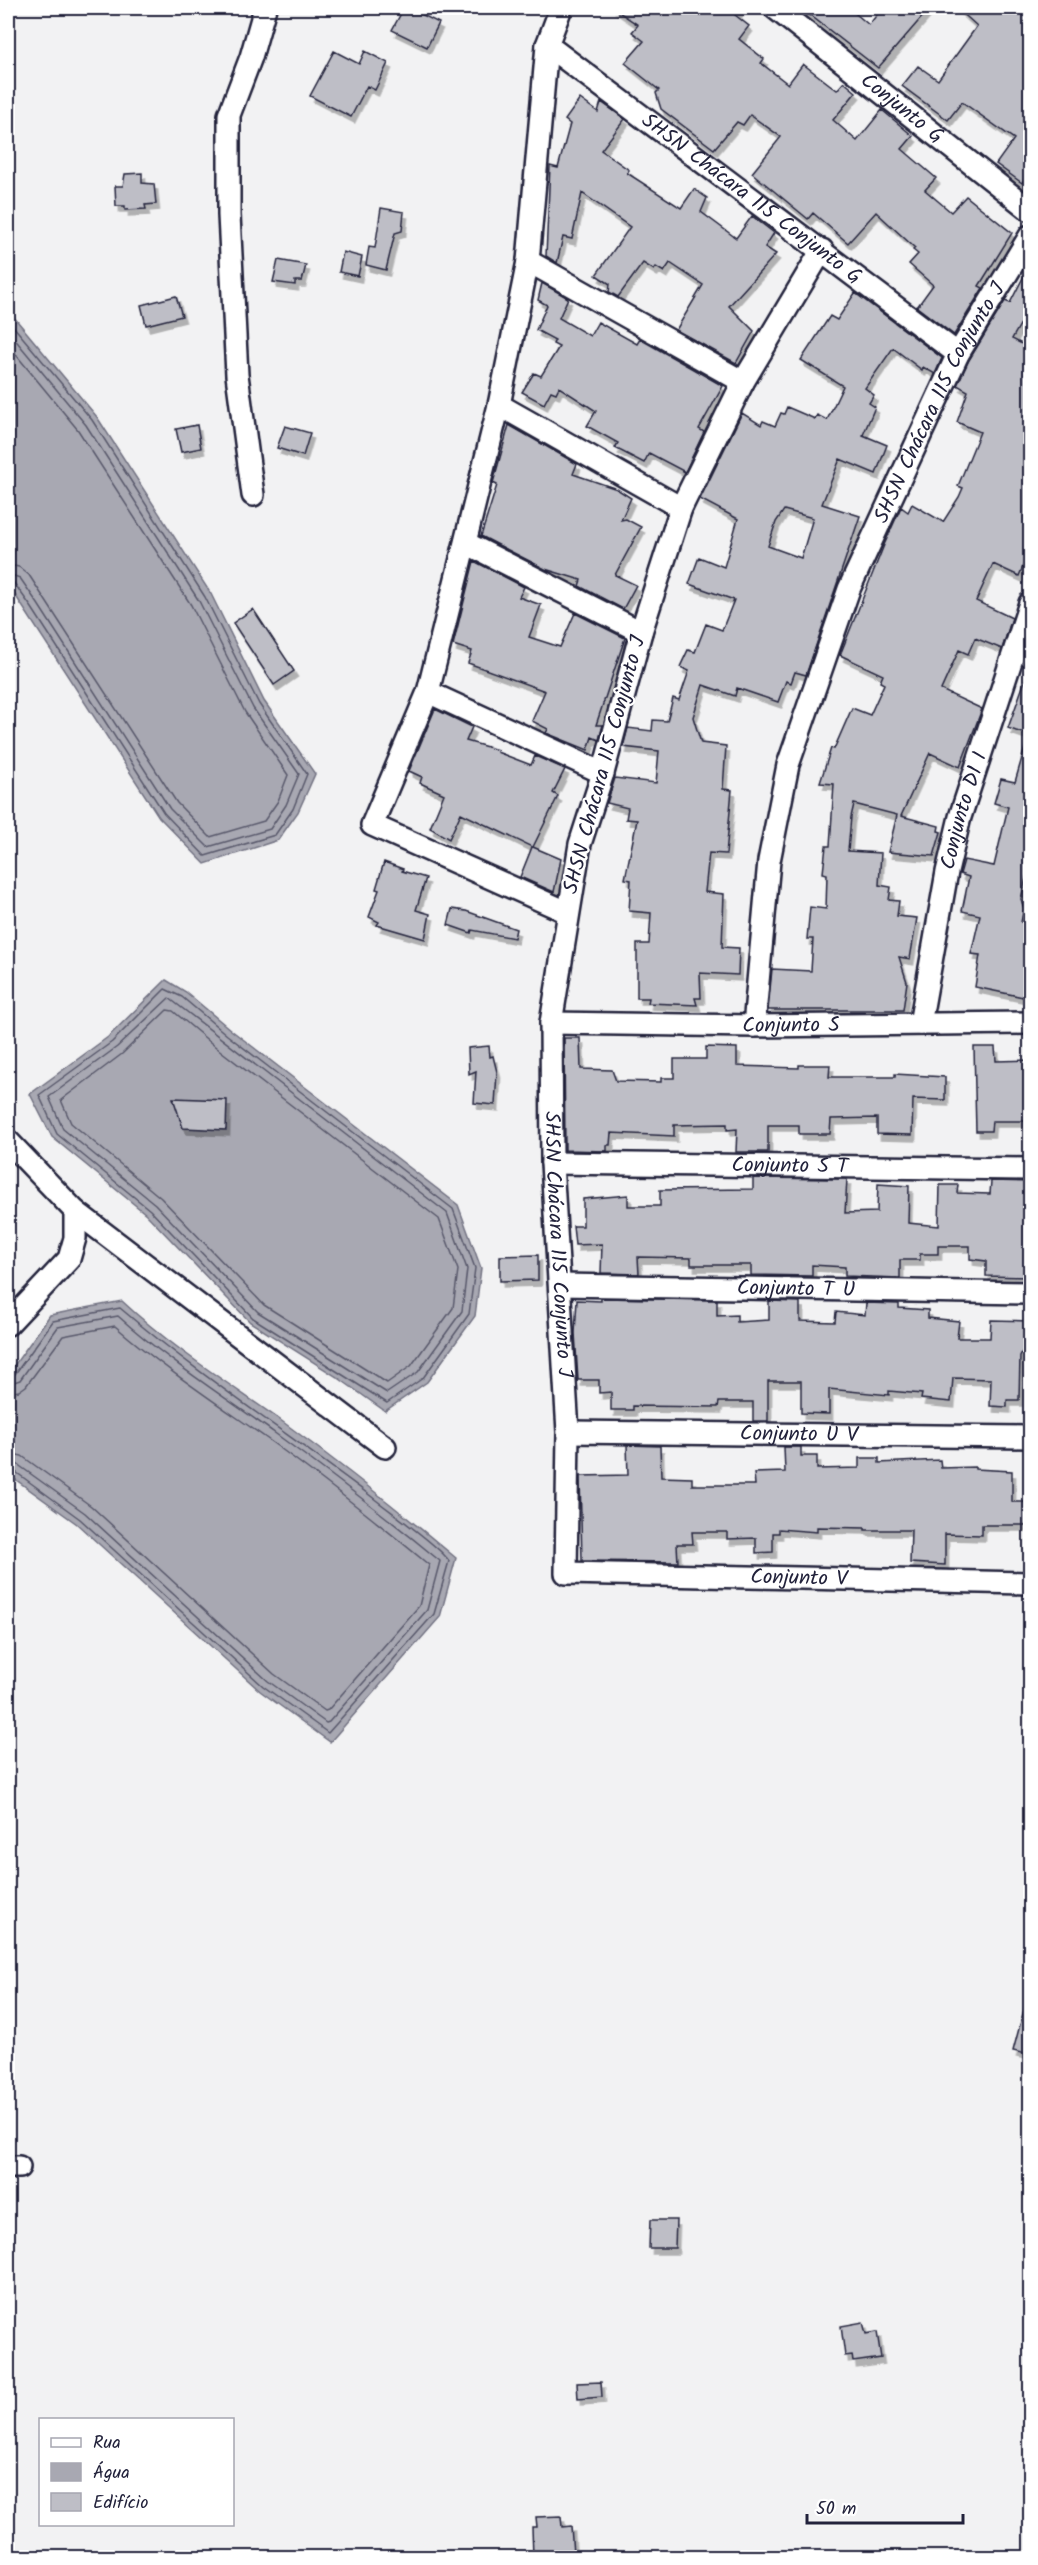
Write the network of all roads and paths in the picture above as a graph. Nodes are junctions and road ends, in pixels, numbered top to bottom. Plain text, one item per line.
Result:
1 (266, 8) edge
2 (561, 8) edge
3 (775, 8) edge
4 (547, 45) junction
5 (1030, 210) edge
6 (1030, 236) edge
7 (822, 250) junction
8 (528, 261) junction
9 (958, 354) junction
10 (743, 382) junction
11 (500, 405) junction
12 (253, 495) dead end
13 (681, 508) junction
14 (466, 543) junction
15 (1030, 603) edge
16 (641, 632) junction
17 (428, 692) junction
18 (603, 773) junction
19 (567, 912) junction
20 (550, 1023) junction
21 (1030, 1023) edge
22 (920, 1024) junction
23 (754, 1026) junction
24 (8, 1141) edge
25 (552, 1163) junction
26 (1030, 1169) edge
27 (75, 1211) junction
28 (560, 1285) junction
29 (1030, 1293) edge
30 (8, 1324) edge
31 (568, 1432) junction
32 (1030, 1437) edge
33 (385, 1447) dead end
34 (566, 1573) joint
35 (1030, 1583) edge

1 - 12 street
2 - 4 street
3 - 5 street, Conjunto G
4 - 7 street, SHSN Chácara 115 Conjunto G
4 - 8 street
6 - 9 street, SHSN Chácara 115 Conjunto J
7 - 9 street, SHSN Chácara 115 Conjunto G
7 - 10 street, SHSN Chácara 115 Conjunto J
8 - 10 street
8 - 11 street
9 - 23 street, SHSN Chácara 115 Conjunto J
10 - 13 street, SHSN Chácara 115 Conjunto J
11 - 13 street
11 - 14 street
13 - 16 street, SHSN Chácara 115 Conjunto J
14 - 16 street
14 - 17 street
15 - 22 street, Conjunto D1 I
16 - 18 street, SHSN Chácara 115 Conjunto J
17 - 18 street
17 - 19 street
18 - 19 street, SHSN Chácara 115 Conjunto J
19 - 20 street, SHSN Chácara 115 Conjunto J
20 - 23 street, Conjunto S
20 - 25 street, SHSN Chácara 115 Conjunto J
21 - 22 street, Conjunto S
22 - 23 street, Conjunto S
24 - 27 street
25 - 26 street, Conjunto S T
25 - 28 street, SHSN Chácara 115 Conjunto J
27 - 30 street
27 - 33 street
28 - 29 street, Conjunto T U
28 - 31 street, SHSN Chácara 115 Conjunto J
31 - 32 street, Conjunto U V
31 - 34 street, SHSN Chácara 115 Conjunto J
34 - 35 street, Conjunto V

